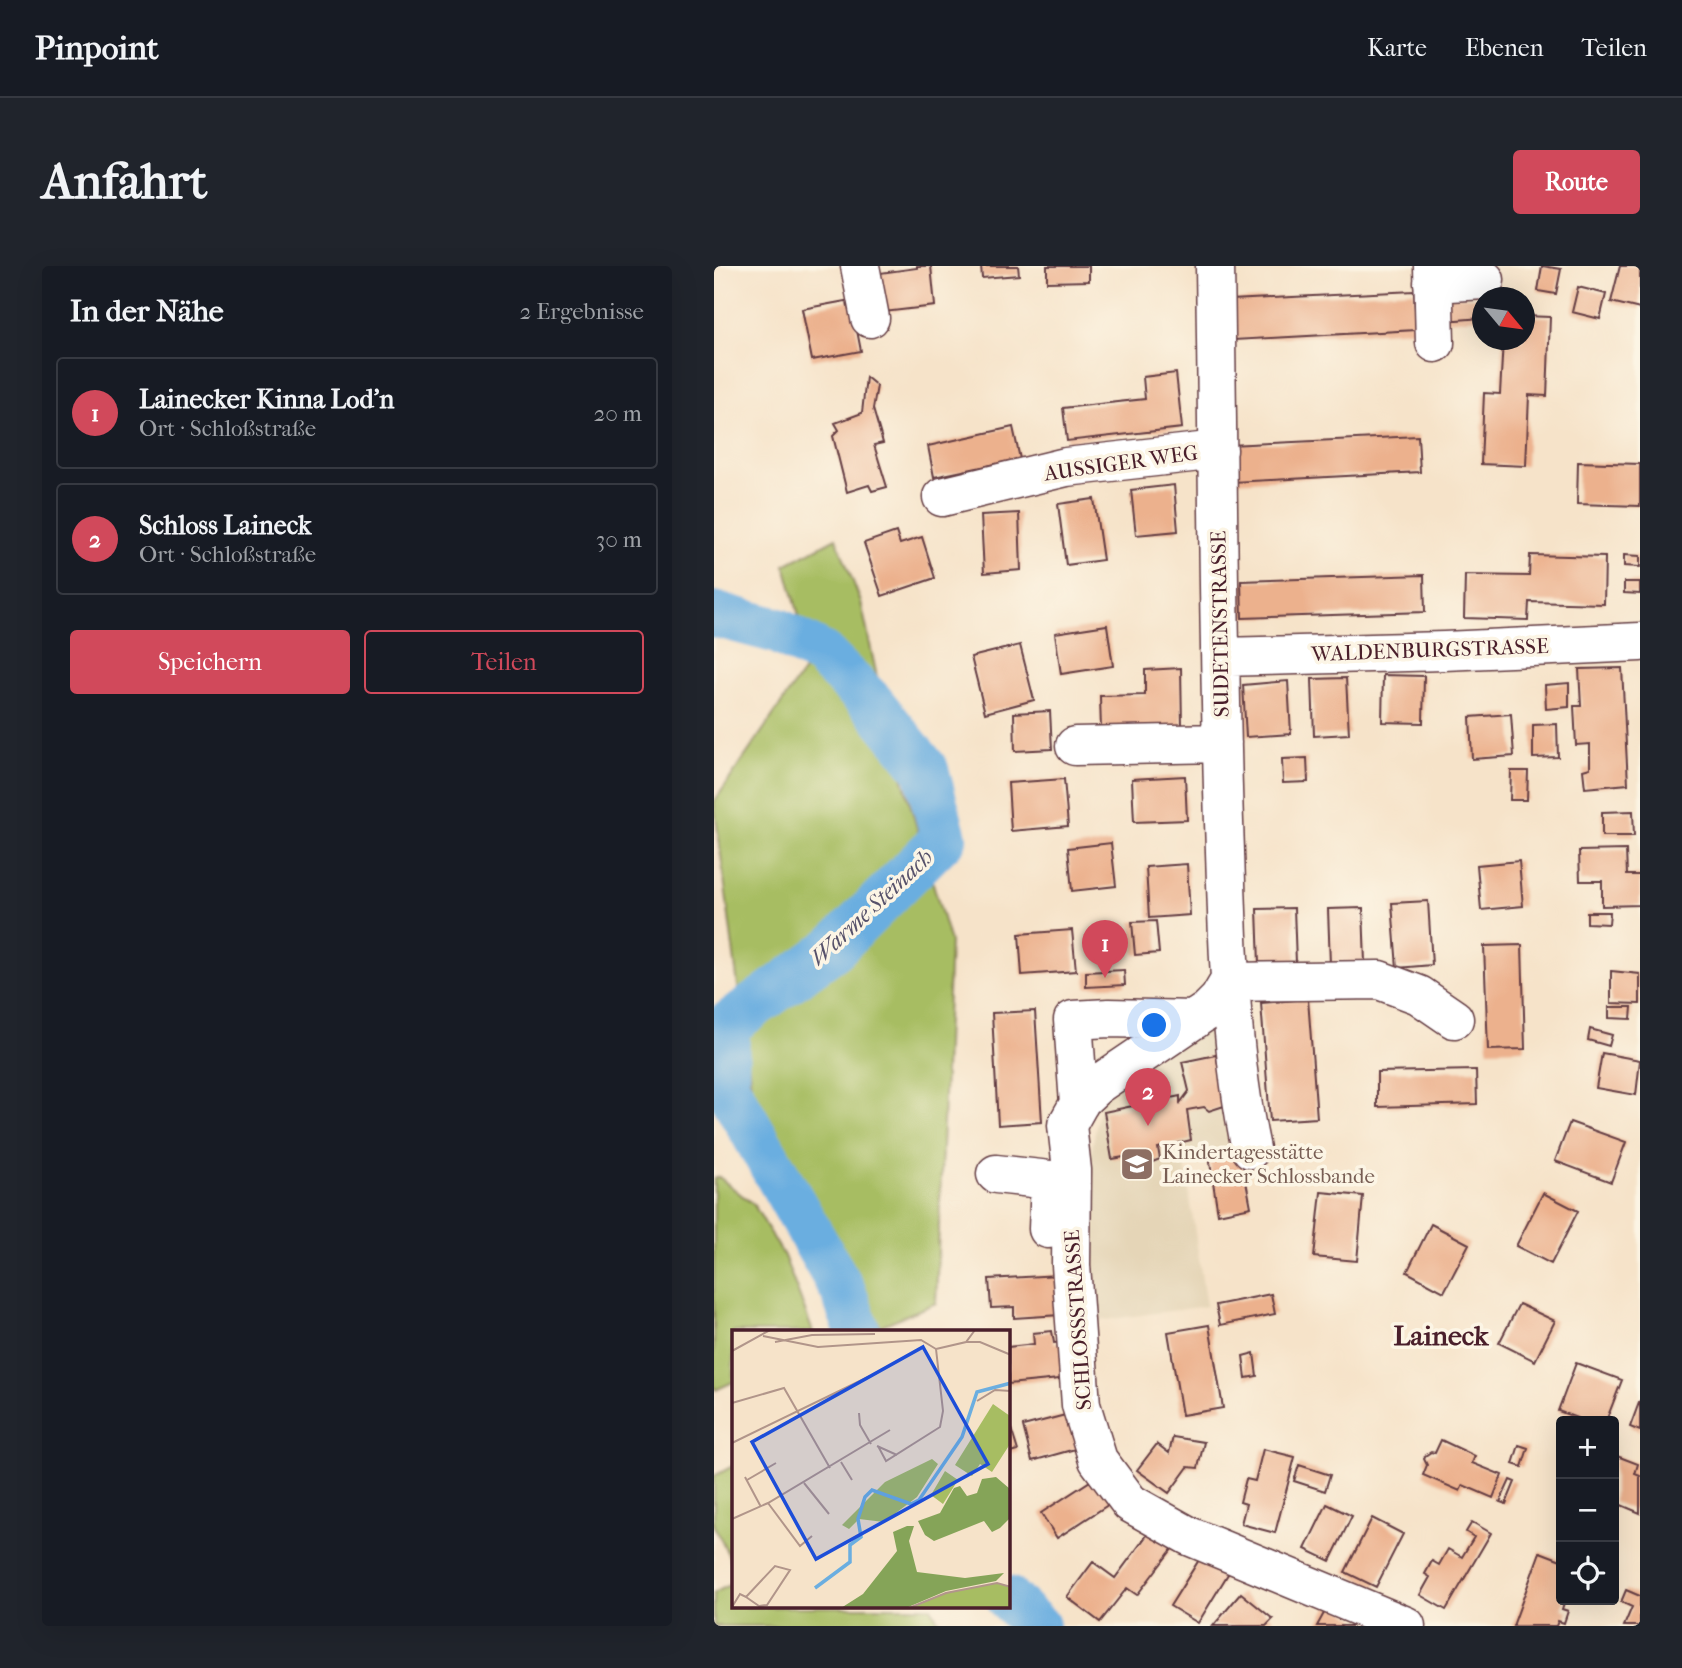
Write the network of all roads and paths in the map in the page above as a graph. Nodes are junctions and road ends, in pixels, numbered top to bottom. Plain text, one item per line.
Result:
1 (860, 266) edge
2 (1215, 266) edge
3 (1433, 275) edge
4 (1485, 280) dead end
5 (870, 318) dead end
6 (1435, 343) dead end
7 (1218, 450) junction
8 (942, 497) dead end
9 (1640, 642) edge
10 (1220, 657) junction
11 (1222, 743) junction
12 (1075, 746) dead end
13 (1229, 982) junction
14 (1454, 1018) dead end
15 (1194, 1020) junction
16 (1079, 1104) junction
17 (1251, 1149) dead end
18 (996, 1174) dead end
19 (1071, 1265) junction
20 (1406, 1626) edge

1 - 5 street
2 - 7 street, SUDETENSTRASSE
3 - 4 street
3 - 6 street
7 - 8 street, AUSSIGER WEG
7 - 10 street, SUDETENSTRASSE
9 - 10 street, WALDENBURGSTRASSE
10 - 11 street, SUDETENSTRASSE
11 - 12 street
11 - 13 street, SUDETENSTRASSE
13 - 14 street
13 - 15 street, SCHLOSSSTRASSE
13 - 17 street, SUDETENSTRASSE
15 - 16 street, SCHLOSSSTRASSE
15 - 16 street
16 - 19 street, SCHLOSSSTRASSE
18 - 19 street
19 - 20 street, SCHLOSSSTRASSE

